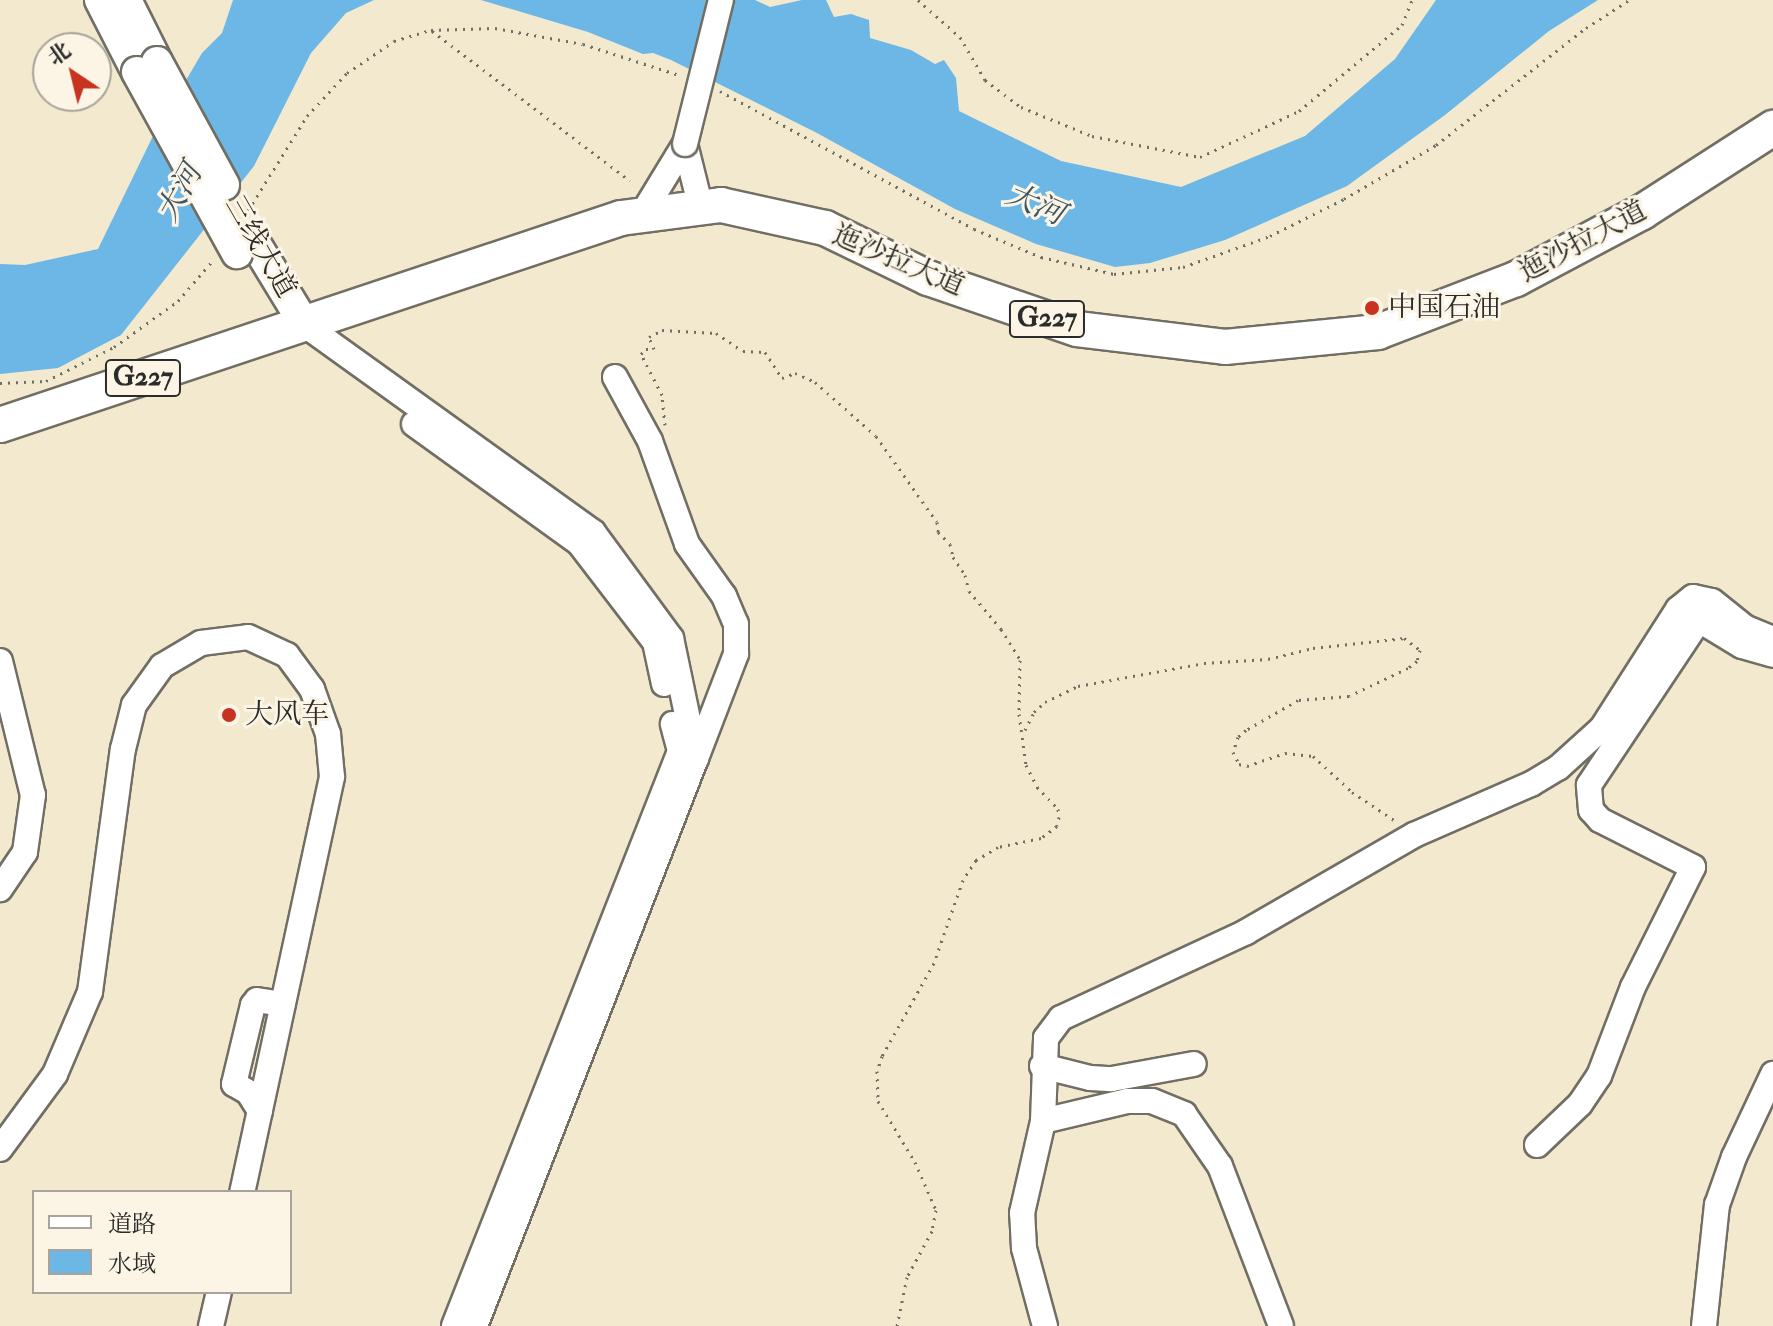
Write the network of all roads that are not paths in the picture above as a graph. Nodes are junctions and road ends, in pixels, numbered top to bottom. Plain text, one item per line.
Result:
1 (100, 0) edge
2 (126, 0) edge
3 (721, 0) edge
4 (147, 67) junction
5 (1773, 128) edge
6 (685, 144) junction
7 (701, 208) junction
8 (641, 216) junction
9 (295, 328) junction
10 (615, 377) dead end
11 (0, 425) edge
12 (1773, 639) edge
13 (1773, 655) edge
14 (0, 661) edge
15 (696, 758) junction
16 (0, 889) edge
17 (1194, 1064) dead end
18 (1042, 1066) junction
19 (1773, 1074) edge
20 (1043, 1121) junction
21 (1537, 1145) dead end
22 (0, 1149) edge
23 (244, 1190) edge
24 (219, 1294) edge
25 (228, 1294) edge
26 (211, 1326) edge
27 (222, 1326) edge
28 (454, 1326) edge
29 (475, 1326) edge
30 (1045, 1326) edge
31 (1281, 1326) edge
32 (1704, 1326) edge

1 - 4 main road, 三线大道
2 - 4 main road, 三线大道
3 - 6 street, bridge
4 - 9 main road, 三线大道, bridge
5 - 7 highway, 迤沙拉大道 / G227
6 - 7 street
6 - 8 street
7 - 8 highway, 迤沙拉大道 / G227
8 - 9 highway, 迤沙拉大道 / G227
9 - 11 highway, 迤沙拉大道 / G227
9 - 15 street
9 - 28 street
10 - 15 street
12 - 18 street
13 - 21 street
14 - 16 street
15 - 29 street
17 - 18 street
18 - 20 street
19 - 32 street
20 - 30 street
20 - 31 street
22 - 23 street
24 - 26 street
25 - 27 street

